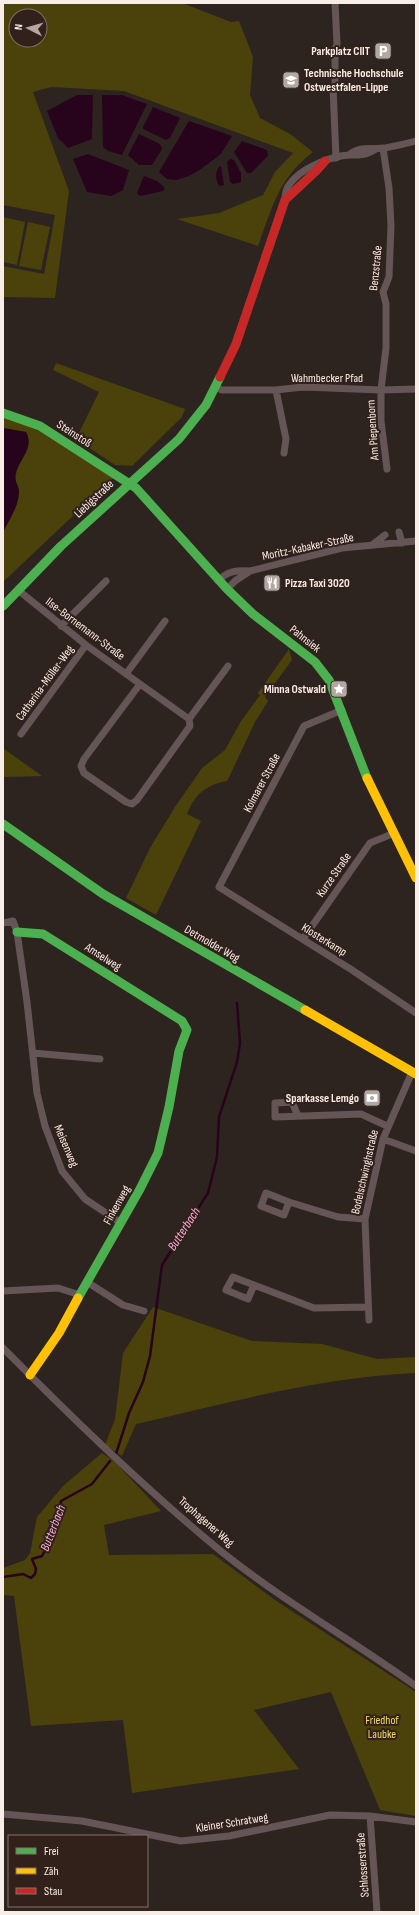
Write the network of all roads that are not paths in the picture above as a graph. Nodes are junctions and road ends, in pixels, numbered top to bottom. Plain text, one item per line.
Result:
1 (335, 3) edge
2 (416, 141) edge
3 (379, 149) junction
4 (336, 158) junction
5 (325, 161) joint
6 (214, 389) junction
7 (416, 389) edge
8 (276, 390) junction
9 (381, 390) junction
10 (3, 413) edge
11 (284, 453) dead end
12 (387, 469) dead end
13 (128, 483) junction
14 (399, 532) dead end
15 (384, 535) dead end
16 (416, 541) edge
17 (402, 543) junction
18 (371, 546) junction
19 (250, 571) junction
20 (218, 580) junction
21 (106, 581) dead end
22 (227, 589) junction
23 (18, 590) junction
24 (3, 606) edge
25 (165, 621) dead end
26 (61, 626) junction
27 (86, 646) junction
28 (228, 666) dead end
29 (126, 674) junction
30 (140, 684) junction
31 (342, 710) junction
32 (189, 719) junction
33 (21, 734) dead end
34 (3, 824) edge
35 (392, 834) junction
36 (416, 878) edge
37 (219, 887) joint
38 (3, 923) edge
39 (17, 932) junction
40 (303, 939) junction
41 (416, 1013) edge
42 (187, 1030) joint
43 (34, 1053) junction
44 (100, 1059) dead end
45 (414, 1073) edge
46 (298, 1116) dead end
47 (387, 1126) junction
48 (383, 1139) junction
49 (416, 1151) edge
50 (289, 1202) dead end
51 (365, 1219) junction
52 (121, 1223) junction
53 (87, 1282) junction
54 (254, 1285) dead end
55 (3, 1291) edge
56 (80, 1295) junction
57 (368, 1307) junction
58 (144, 1311) dead end
59 (369, 1320) dead end
60 (3, 1348) edge
61 (30, 1375) junction
62 (416, 1686) edge
63 (3, 1814) edge
64 (370, 1816) junction
65 (416, 1822) edge
66 (377, 1912) edge

1 - 4 street
2 - 3 street, Liebigstraße
3 - 4 street, Liebigstraße
3 - 9 street, Benzstraße
4 - 5 street, Liebigstraße
5 - 6 street, Liebigstraße
6 - 8 street, Wahmbecker Pfad
6 - 13 street, Liebigstraße
7 - 9 street, Wahmbecker Pfad
8 - 9 street, Wahmbecker Pfad
8 - 11 street
9 - 12 street, Am Piepenborn
10 - 13 street, Steinstoß
13 - 20 street, Pahnsiek
13 - 23 street, Liebigstraße
14 - 17 street
15 - 18 street, Moritz-Kabaker-Straße
16 - 17 street, Moritz-Kabaker-Straße
17 - 18 street, Moritz-Kabaker-Straße
18 - 19 street, Moritz-Kabaker-Straße
19 - 20 street, Moritz-Kabaker-Straße
19 - 22 street, Moritz-Kabaker-Straße
20 - 22 street, Pahnsiek
21 - 26 street
22 - 31 street, Pahnsiek
23 - 24 street, Liebigstraße
23 - 26 street, Ilse-Bornemann-Straße
25 - 29 street
26 - 27 street, Ilse-Bornemann-Straße
27 - 29 street, Ilse-Bornemann-Straße
27 - 33 street, Catharina-Möller-Weg
28 - 32 street
29 - 30 street, Ilse-Bornemann-Straße
30 - 32 street, Ilse-Bornemann-Straße
30 - 32 street
31 - 35 street, Pahnsiek
31 - 37 street, Kolmarer Straße
34 - 45 street, Detmolder Weg
35 - 36 street, Pahnsiek
35 - 40 street, Kurze Straße
37 - 40 street, Klosterkamp
38 - 39 street
39 - 42 street, Amselweg
39 - 43 street, Meisenweg
40 - 41 street, Klosterkamp
42 - 52 street, Finkenweg
43 - 44 street
43 - 52 street, Meisenweg
45 - 47 street, Bodelschwinghstraße
46 - 47 street
47 - 48 street, Bodelschwinghstraße
48 - 49 street
48 - 51 street, Bodelschwinghstraße
50 - 51 street
51 - 57 street, Bodelschwinghstraße
52 - 53 street, Finkenweg
53 - 56 street, Finkenweg
53 - 58 street
54 - 57 street
55 - 56 street
56 - 61 street, Finkenweg
57 - 59 street, Bodelschwinghstraße
60 - 61 street, Trophagener Weg
61 - 62 street, Trophagener Weg
63 - 64 street, Kleiner Schratweg
64 - 65 street, Kleiner Schratweg
64 - 66 street, Schlosserstraße

